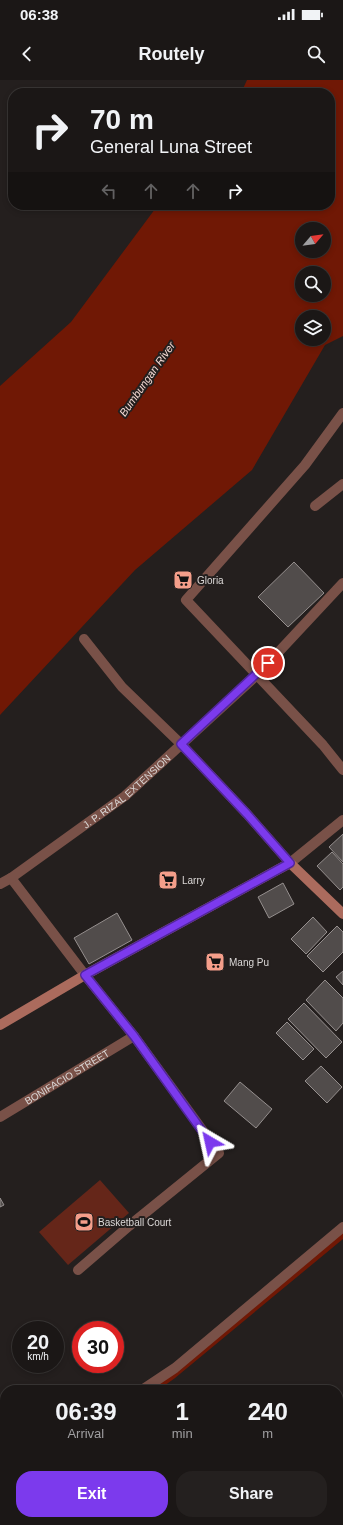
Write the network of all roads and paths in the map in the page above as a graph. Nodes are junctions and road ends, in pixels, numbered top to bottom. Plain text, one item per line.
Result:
1 (343, 413) edge
2 (343, 484) edge
3 (315, 506) dead end
4 (343, 583) edge
5 (84, 640) dead end
6 (257, 675) junction
7 (181, 744) junction
8 (343, 770) edge
9 (343, 820) edge
10 (290, 863) junction
11 (11, 878) junction
12 (0, 884) edge
13 (343, 914) edge
14 (85, 975) junction
15 (0, 1025) edge
16 (134, 1036) junction
17 (0, 1117) edge
18 (343, 1227) edge
19 (78, 1270) dead end
20 (150, 1385) edge

1 - 6 street
2 - 3 street
4 - 6 street, J. P. RIZAL EXTENSION
5 - 7 street
6 - 7 street, J. P. RIZAL EXTENSION
6 - 8 street
7 - 10 street
7 - 11 street, J. P. RIZAL EXTENSION
9 - 10 street
10 - 13 street
10 - 14 street
11 - 12 street, J. P. RIZAL EXTENSION
11 - 14 street
14 - 15 street
14 - 16 street
16 - 17 street, BONIFACIO STREET
16 - 19 street
18 - 20 street

